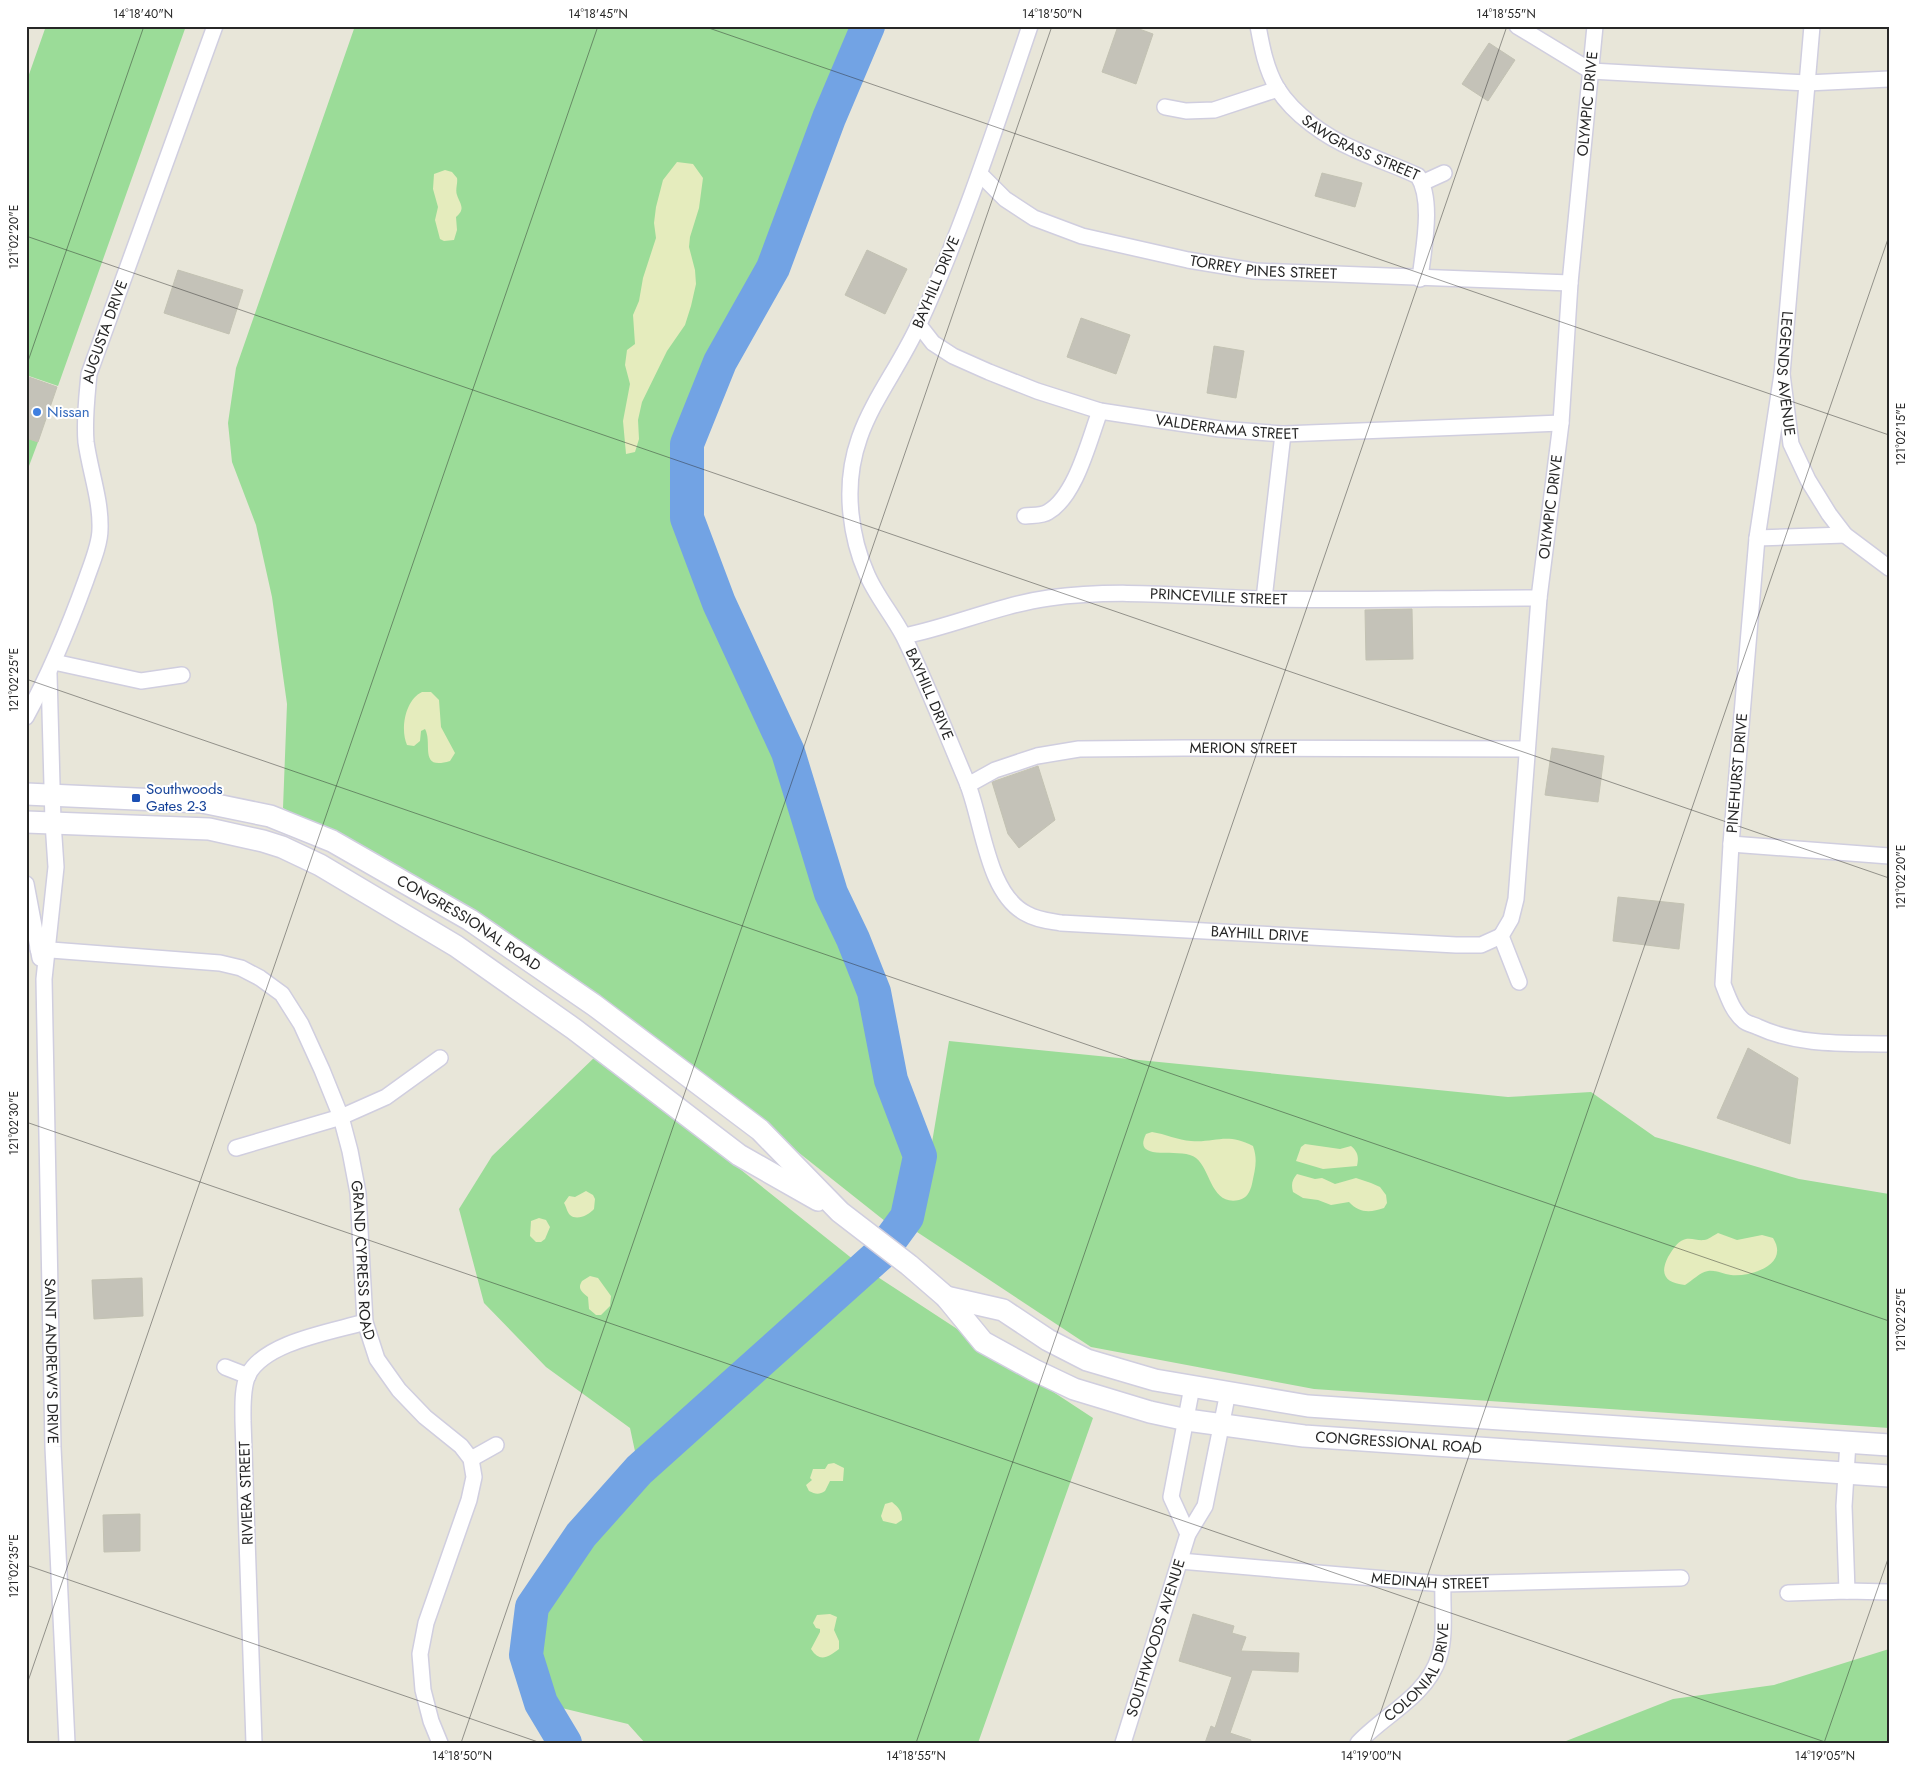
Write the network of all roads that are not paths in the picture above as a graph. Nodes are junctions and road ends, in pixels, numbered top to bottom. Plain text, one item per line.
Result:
1 (215, 26) edge
2 (1030, 26) edge
3 (1258, 26) edge
4 (1517, 26) edge
5 (1595, 26) edge
6 (1812, 26) edge
7 (1591, 71) junction
8 (1889, 79) edge
9 (1806, 83) junction
10 (1278, 89) junction
11 (1165, 107) dead end
12 (1444, 173) dead end
13 (980, 174) junction
14 (1422, 183) junction
15 (1420, 279) junction
16 (1570, 283) junction
17 (919, 325) junction
18 (1782, 374) junction
19 (1100, 411) junction
20 (1561, 423) junction
21 (1283, 434) junction
22 (1025, 516) dead end
23 (1845, 535) junction
24 (1757, 538) junction
25 (1889, 568) edge
26 (1539, 598) junction
27 (1264, 599) junction
28 (904, 636) junction
29 (52, 668) junction
30 (182, 675) dead end
31 (26, 717) edge
32 (1527, 750) junction
33 (968, 785) junction
34 (26, 794) edge
35 (53, 794) junction
36 (26, 822) edge
37 (52, 822) junction
38 (1731, 844) junction
39 (1889, 856) edge
40 (26, 884) edge
41 (1501, 936) junction
42 (43, 949) junction
43 (1520, 982) dead end
44 (1889, 1044) edge
45 (440, 1058) dead end
46 (341, 1117) junction
47 (236, 1148) dead end
48 (842, 1214) junction
49 (946, 1297) junction
50 (365, 1322) junction
51 (225, 1367) dead end
52 (248, 1376) junction
53 (1192, 1386) junction
54 (1228, 1392) junction
55 (1187, 1420) junction
56 (1222, 1425) junction
57 (1848, 1442) junction
58 (496, 1445) dead end
59 (1889, 1445) edge
60 (472, 1459) junction
61 (1846, 1473) junction
62 (1889, 1476) edge
63 (1188, 1534) junction
64 (1180, 1561) junction
65 (1681, 1578) dead end
66 (1443, 1584) junction
67 (1847, 1591) junction
68 (1889, 1592) edge
69 (1788, 1593) dead end
70 (67, 1743) edge
71 (254, 1743) edge
72 (440, 1743) edge
73 (1123, 1743) edge
74 (1358, 1743) edge

1 - 29 street, AUGUSTA DRIVE
2 - 13 street, BAYHILL DRIVE
3 - 10 street, SAWGRASS STREET
4 - 7 street
5 - 7 street, OLYMPIC DRIVE
6 - 9 street, LEGENDS AVENUE
7 - 9 street
7 - 16 street, OLYMPIC DRIVE
8 - 9 street
9 - 18 street, LEGENDS AVENUE
10 - 11 street
10 - 14 street, SAWGRASS STREET
12 - 14 street
13 - 15 street, TORREY PINES STREET
13 - 17 street, BAYHILL DRIVE
14 - 15 street, SAWGRASS STREET
15 - 16 street, TORREY PINES STREET
16 - 20 street, OLYMPIC DRIVE
17 - 19 street, VALDERRAMA STREET
17 - 28 street, BAYHILL DRIVE
18 - 23 street, LEGENDS AVENUE
18 - 24 street, PINEHURST DRIVE
19 - 21 street, VALDERRAMA STREET
19 - 22 street
20 - 21 street, VALDERRAMA STREET
20 - 26 street, OLYMPIC DRIVE
21 - 27 street
23 - 24 street
23 - 25 street, LEGENDS AVENUE
24 - 38 street, PINEHURST DRIVE
26 - 27 street, PRINCEVILLE STREET
26 - 32 street, OLYMPIC DRIVE
27 - 28 street, PRINCEVILLE STREET
28 - 33 street, BAYHILL DRIVE
29 - 30 street
29 - 31 street, AUGUSTA DRIVE
29 - 35 street, AUGUSTA DRIVE
32 - 33 street, MERION STREET
32 - 41 street, OLYMPIC DRIVE
33 - 41 street, BAYHILL DRIVE
34 - 35 main road, CONGRESSIONAL ROAD
35 - 37 street, AUGUSTA DRIVE
35 - 48 main road, CONGRESSIONAL ROAD
36 - 37 main road, CONGRESSIONAL ROAD
37 - 42 street, SAINT ANDREW'S DRIVE
37 - 48 main road, CONGRESSIONAL ROAD
38 - 39 street
38 - 44 street, PINEHURST DRIVE
40 - 42 street, SAINT ANDREW'S DRIVE
41 - 43 street
42 - 46 street, GRAND CYPRESS ROAD
42 - 70 street, SAINT ANDREW'S DRIVE
45 - 46 street
46 - 47 street
46 - 50 street, GRAND CYPRESS ROAD
48 - 49 main road, CONGRESSIONAL ROAD
49 - 53 main road, CONGRESSIONAL ROAD
49 - 55 main road, CONGRESSIONAL ROAD
50 - 52 street, RIVIERA STREET
50 - 60 street, GRAND CYPRESS ROAD
51 - 52 street
52 - 71 street, RIVIERA STREET
53 - 54 main road, CONGRESSIONAL ROAD
53 - 55 street
54 - 56 street, SOUTHWOODS AVENUE
54 - 57 main road, CONGRESSIONAL ROAD
55 - 56 main road, CONGRESSIONAL ROAD
55 - 63 street
56 - 61 main road, CONGRESSIONAL ROAD
56 - 63 street, SOUTHWOODS AVENUE
57 - 59 main road, CONGRESSIONAL ROAD
57 - 61 street
58 - 60 street
60 - 72 street
61 - 62 main road, CONGRESSIONAL ROAD
61 - 67 street
63 - 64 street, SOUTHWOODS AVENUE
64 - 66 street, MEDINAH STREET
64 - 73 street, SOUTHWOODS AVENUE
65 - 66 street, MEDINAH STREET
66 - 74 street, COLONIAL DRIVE
67 - 68 street
67 - 69 street

